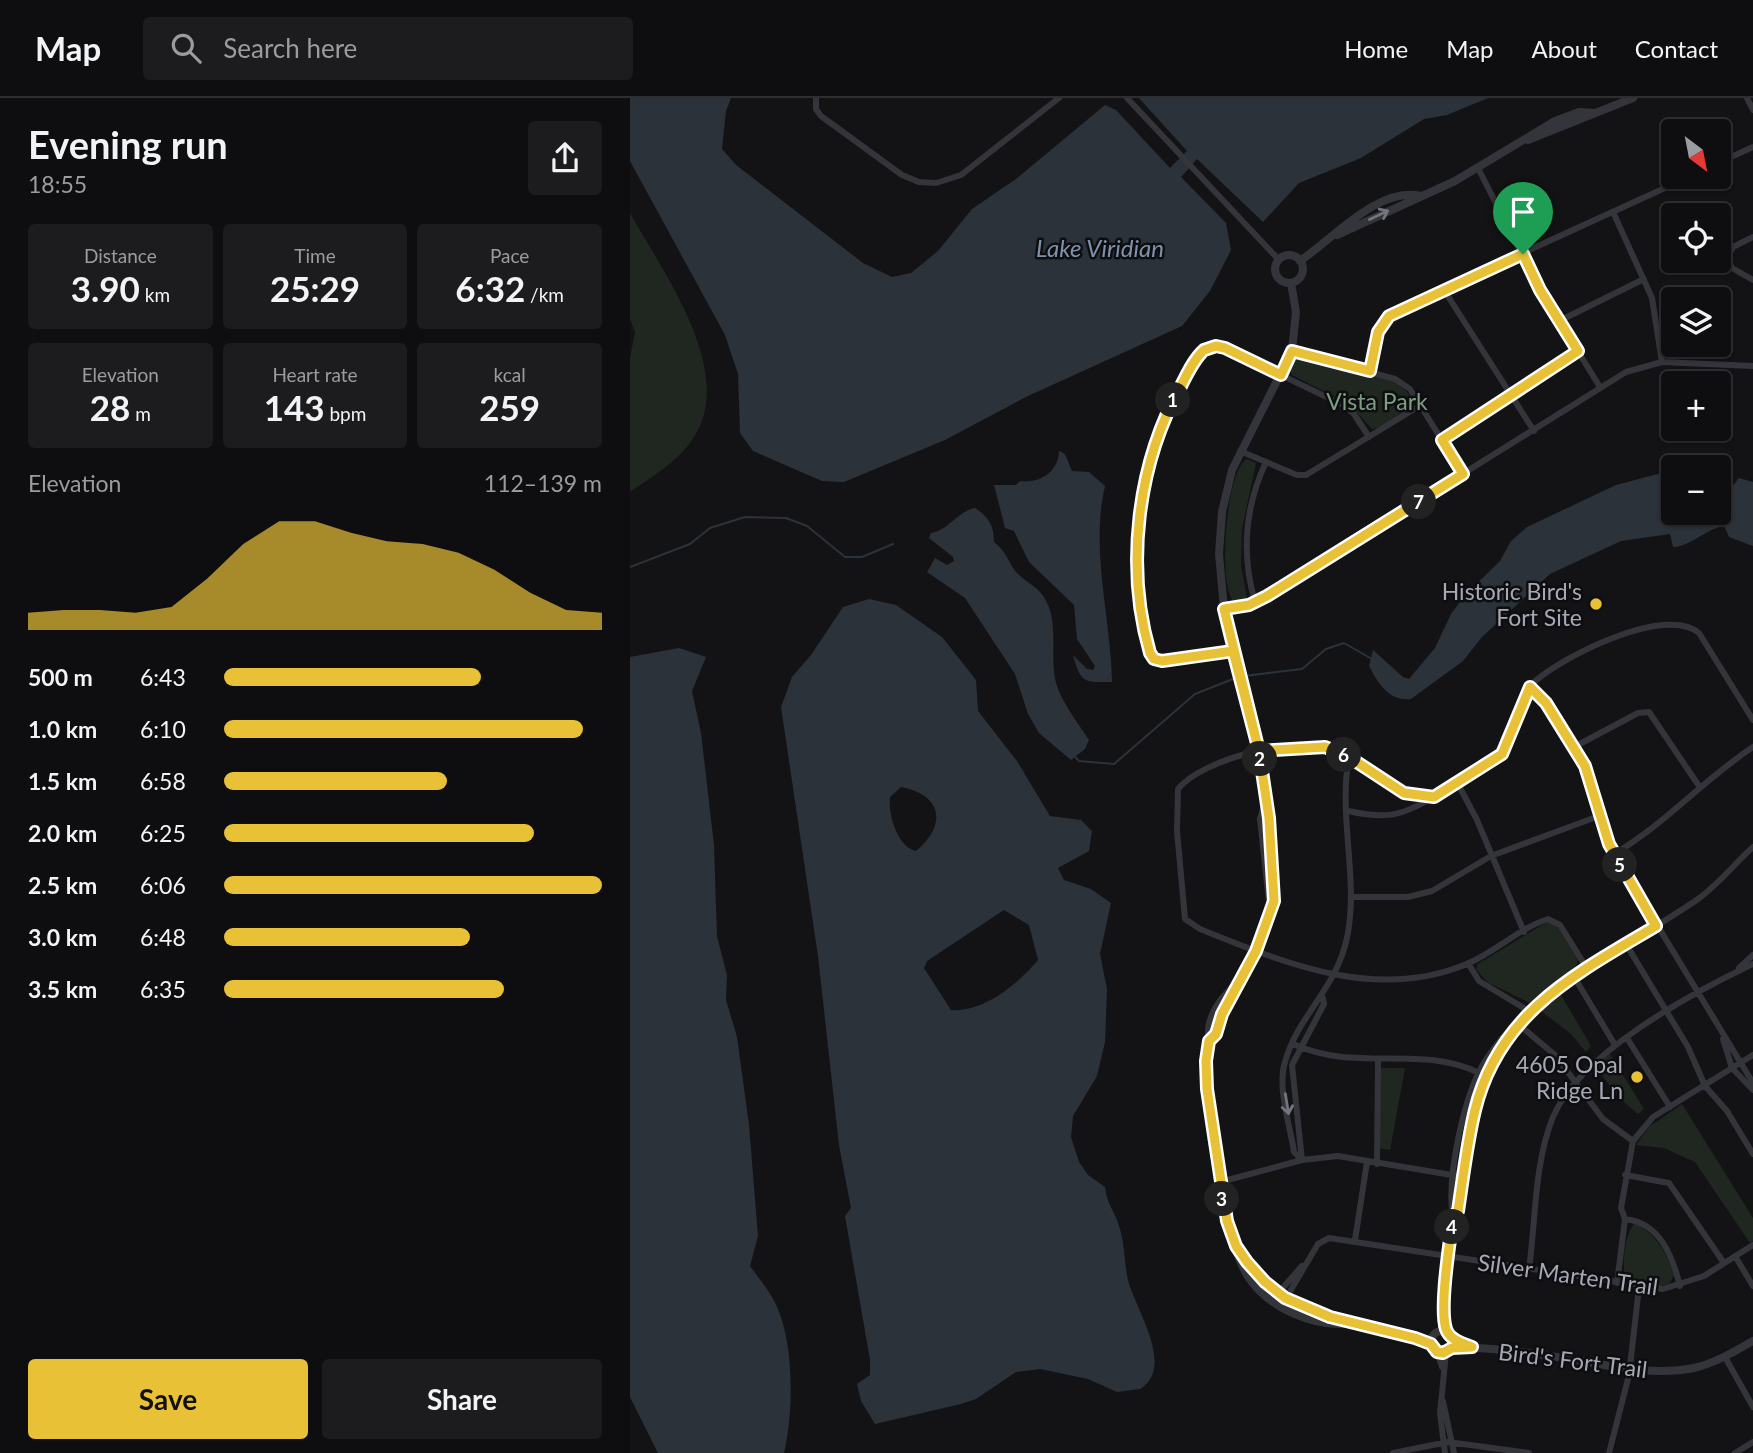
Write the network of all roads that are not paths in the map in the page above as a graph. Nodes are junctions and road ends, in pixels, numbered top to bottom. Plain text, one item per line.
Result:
1 (816, 98) edge
2 (1059, 98) edge
3 (1127, 98) edge
4 (1633, 98) edge
5 (1747, 98) edge
6 (1753, 110) edge
7 (1753, 147) edge
8 (1731, 157) edge
9 (1478, 168) junction
10 (1663, 189) edge
11 (1613, 212) junction
12 (1753, 237) edge
13 (1523, 254) junction
14 (1279, 260) junction
15 (1300, 261) junction
16 (1644, 279) junction
17 (1753, 280) edge
18 (1291, 284) junction
19 (1444, 290) junction
20 (1559, 321) junction
21 (1292, 351) junction
22 (1578, 351) junction
23 (1662, 362) junction
24 (1753, 366) edge
25 (1370, 371) junction
26 (1281, 375) junction
27 (1600, 387) junction
28 (1512, 397) junction
29 (1421, 405) junction
30 (1534, 430) junction
31 (1369, 437) junction
32 (1442, 440) junction
33 (1240, 451) junction
34 (1266, 462) junction
35 (1463, 474) junction
36 (1255, 602) junction
37 (1224, 609) junction
38 (1233, 651) junction
39 (1530, 687) junction
40 (1753, 720) edge
41 (1574, 747) junction
42 (1753, 747) edge
43 (1259, 751) junction
44 (1349, 757) junction
45 (1458, 784) junction
46 (1699, 786) junction
47 (1434, 797) junction
48 (1348, 811) junction
49 (1599, 816) junction
50 (1753, 847) edge
51 (1614, 854) junction
52 (1491, 856) junction
53 (1353, 897) junction
54 (1656, 926) junction
55 (1524, 932) junction
56 (1626, 944) junction
57 (1256, 951) junction
58 (1753, 955) edge
59 (1468, 963) junction
60 (1753, 964) edge
61 (1586, 967) junction
62 (1735, 972) junction
63 (1573, 975) junction
64 (1335, 976) junction
65 (1698, 994) junction
66 (1529, 1011) junction
67 (1667, 1013) junction
68 (1518, 1024) junction
69 (1721, 1034) junction
70 (1627, 1038) junction
71 (1296, 1045) junction
72 (1615, 1045) junction
73 (1753, 1055) edge
74 (1378, 1061) junction
75 (1742, 1062) junction
76 (1732, 1068) junction
77 (1478, 1072) junction
78 (1487, 1077) junction
79 (1576, 1079) junction
80 (1753, 1083) edge
81 (1705, 1086) junction
82 (1753, 1090) edge
83 (1670, 1107) junction
84 (1633, 1141) junction
85 (1753, 1154) edge
86 (1302, 1160) junction
87 (1367, 1162) junction
88 (1377, 1164) junction
89 (1625, 1175) junction
90 (1454, 1176) junction
91 (1464, 1177) junction
92 (1220, 1182) junction
93 (1453, 1217) junction
94 (1625, 1219) junction
95 (1356, 1240) junction
96 (1753, 1245) edge
97 (1735, 1256) junction
98 (1449, 1257) junction
99 (1724, 1264) junction
100 (1529, 1269) junction
101 (1617, 1283) junction
102 (1680, 1286) junction
103 (1753, 1286) edge
104 (1639, 1287) junction
105 (1280, 1299) junction
106 (1443, 1331) junction
107 (1432, 1341) junction
108 (1753, 1341) edge
109 (1447, 1348) junction
110 (1725, 1357) junction
111 (1630, 1369) junction
112 (1443, 1401) junction
113 (1753, 1407) edge
114 (1443, 1442) junction
115 (1452, 1442) junction
116 (1753, 1442) edge
117 (1394, 1453) edge
118 (1446, 1453) edge
119 (1454, 1453) edge
120 (1529, 1453) edge
121 (1609, 1453) edge
122 (1735, 1453) edge

1 - 2 street
3 - 14 street
4 - 9 street
5 - 6 street
7 - 8 street
9 - 13 street
9 - 15 street
10 - 11 street
11 - 13 street
11 - 16 street
12 - 17 street
13 - 19 street
13 - 20 street
14 - 15 street
14 - 18 street
15 - 18 street
16 - 20 street
16 - 23 street
18 - 21 street
19 - 25 street
19 - 28 street
20 - 22 street
21 - 25 street
21 - 26 street
22 - 27 street
22 - 28 street
23 - 24 street
23 - 27 street
25 - 29 street
26 - 31 street
26 - 33 street
26 - 38 street
27 - 30 street
28 - 30 street
28 - 32 street
29 - 31 street
29 - 32 street
30 - 35 street
31 - 34 street
32 - 35 street
33 - 34 street
33 - 37 street
34 - 36 street
35 - 36 street
36 - 37 street
37 - 38 street
38 - 43 street
39 - 40 street
39 - 41 street
39 - 45 street
41 - 46 street
41 - 49 street
42 - 46 street
43 - 44 street
43 - 57 street
43 - 57 street
44 - 47 street
44 - 48 street
45 - 47 street
45 - 52 street
46 - 51 street
47 - 48 street
48 - 53 street
49 - 51 street
49 - 52 street
50 - 54 street
51 - 54 street
52 - 53 street
52 - 55 street
53 - 64 street
54 - 56 street
54 - 65 street
55 - 59 street
55 - 61 street
56 - 61 street
56 - 67 street
57 - 64 street
57 - 92 street
58 - 62 street
59 - 64 street
59 - 66 street
60 - 62 street
61 - 63 street
62 - 65 street
63 - 66 street
63 - 72 street
64 - 71 street
65 - 67 street
65 - 69 street
66 - 68 street
67 - 70 street
67 - 81 street
68 - 77 street
68 - 78 street
68 - 79 street
69 - 75 street
69 - 76 street
70 - 72 street
70 - 83 street
71 - 74 street
71 - 86 street
72 - 79 street
73 - 75 street
74 - 77 street
74 - 88 street
75 - 76 street
75 - 80 street
76 - 81 street
76 - 82 street
77 - 78 street
77 - 90 street
78 - 91 street
79 - 84 street
79 - 100 street
81 - 83 street
81 - 85 street
83 - 84 street
84 - 89 street
86 - 87 street
86 - 92 street
87 - 88 street
87 - 95 street
88 - 90 street
89 - 94 street
89 - 99 street
90 - 91 street
90 - 93 street
91 - 93 street
92 - 105 street
93 - 98 street
94 - 101 street
94 - 102 street
95 - 98 street, Silver Marten Trail
95 - 105 street, Silver Marten Trail
96 - 97 street, Silver Marten Trail
97 - 99 street, Silver Marten Trail
97 - 103 street
98 - 100 street, Silver Marten Trail
98 - 106 street
99 - 102 street, Silver Marten Trail
100 - 101 street, Silver Marten Trail
101 - 104 street, Silver Marten Trail
102 - 104 street, Silver Marten Trail
104 - 111 street
105 - 107 street
106 - 107 street
106 - 109 street
107 - 109 street
108 - 110 street, Bird's Fort Trail
109 - 111 street, Bird's Fort Trail
109 - 112 street
110 - 111 street, Bird's Fort Trail
110 - 113 street
111 - 121 street
112 - 114 street
112 - 115 street
114 - 115 street
114 - 117 street
114 - 118 street
115 - 119 street
115 - 120 street
116 - 122 street

